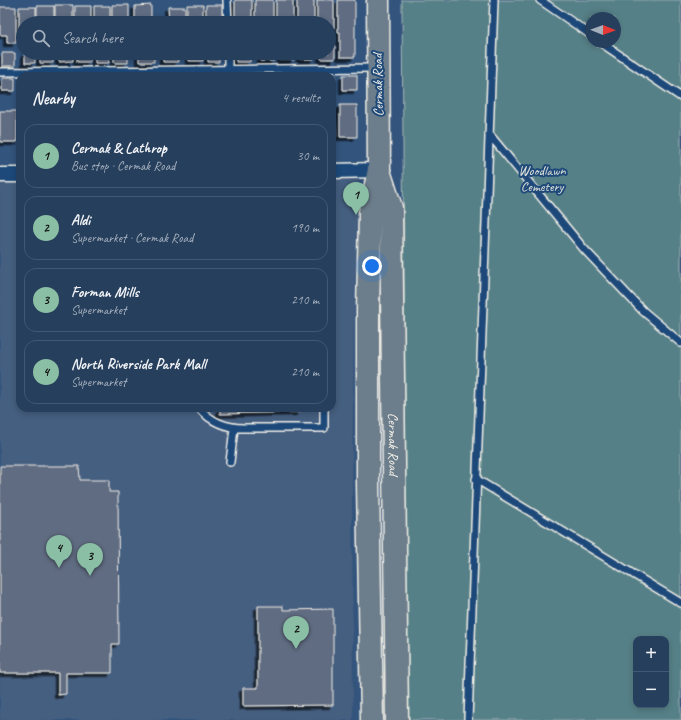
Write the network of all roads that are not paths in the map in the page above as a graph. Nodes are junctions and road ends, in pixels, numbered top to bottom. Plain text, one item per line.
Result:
1 (227, 0) edge
2 (378, 0) edge
3 (494, 0) edge
4 (540, 0) edge
5 (228, 16) edge
6 (585, 32) edge
7 (609, 48) edge
8 (228, 60) edge
9 (378, 68) junction
10 (0, 72) edge
11 (16, 72) edge
12 (228, 72) edge
13 (258, 72) edge
14 (681, 96) edge
15 (489, 134) junction
16 (379, 170) junction
17 (336, 171) edge
18 (0, 175) edge
19 (16, 175) edge
20 (681, 344) edge
21 (203, 412) edge
22 (324, 412) edge
23 (234, 428) junction
24 (230, 462) dead end
25 (476, 479) junction
26 (681, 604) edge
27 (372, 720) edge
28 (397, 720) edge
29 (468, 720) edge

1 - 5 lane
2 - 9 main road, Cermak Road
3 - 15 lane
4 - 6 lane
7 - 14 lane
8 - 12 lane
9 - 13 lane
9 - 16 main road, Cermak Road
10 - 11 lane
15 - 20 lane
15 - 25 lane
16 - 17 street
16 - 27 main road, Cermak Road
16 - 28 main road, Cermak Road
18 - 19 street
21 - 23 lane
22 - 23 lane
23 - 24 lane
25 - 26 lane
25 - 29 lane

